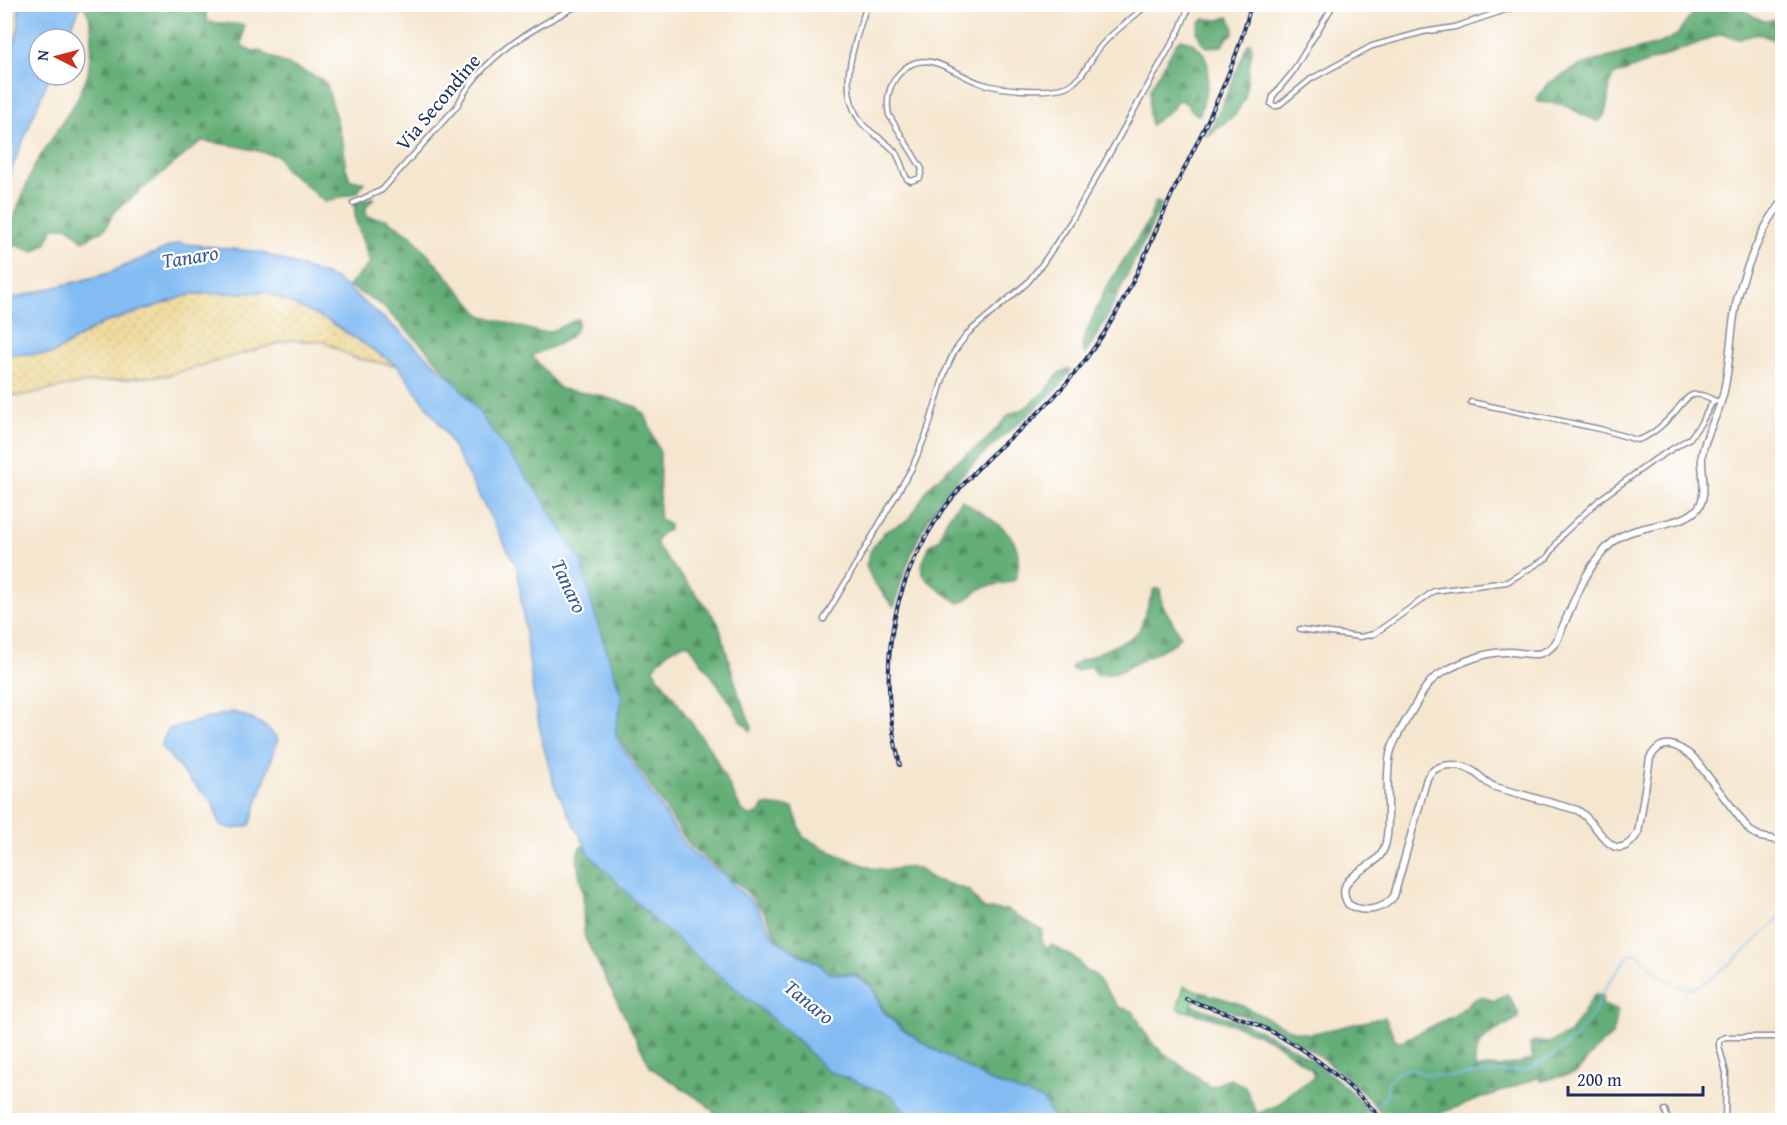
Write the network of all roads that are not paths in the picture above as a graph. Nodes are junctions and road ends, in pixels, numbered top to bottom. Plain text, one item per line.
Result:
1 (581, 4) edge
2 (867, 4) edge
3 (1148, 4) edge
4 (1190, 4) edge
5 (1334, 4) edge
6 (1523, 4) edge
7 (353, 203) dead end
8 (1782, 203) edge
9 (1719, 400) junction
10 (1471, 402) dead end
11 (824, 619) dead end
12 (1300, 629) dead end
13 (1782, 841) edge
14 (1782, 1037) edge
15 (1665, 1110) dead end
16 (4, 1112) edge
17 (12, 1120) edge
18 (1668, 1120) edge
19 (1725, 1120) edge

1 - 7 street, Via Secondine
2 - 3 street
4 - 11 street
5 - 6 street
8 - 9 main road
9 - 10 street
9 - 12 street
9 - 13 main road
14 - 19 street
15 - 18 street
16 - 17 highway

